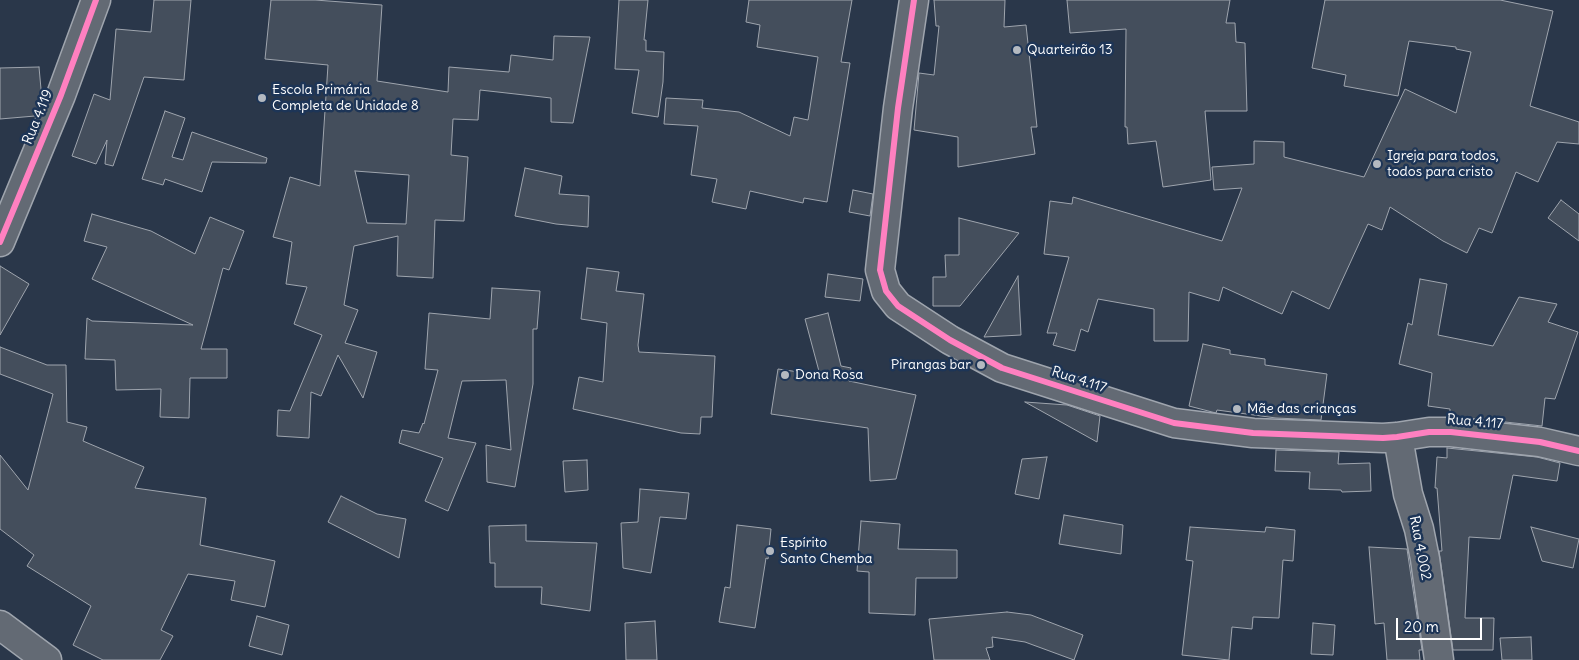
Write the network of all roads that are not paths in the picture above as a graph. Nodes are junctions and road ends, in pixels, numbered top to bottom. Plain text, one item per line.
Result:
1 (96, 0) edge
2 (914, 0) edge
3 (0, 242) edge
4 (1397, 437) junction
5 (1579, 451) edge
6 (0, 626) edge
7 (47, 660) edge
8 (1439, 660) edge

1 - 3 street, Rua 4.119
2 - 4 street, Rua 4.117
4 - 5 street, Rua 4.117
4 - 8 street, Rua 4.002
6 - 7 street

